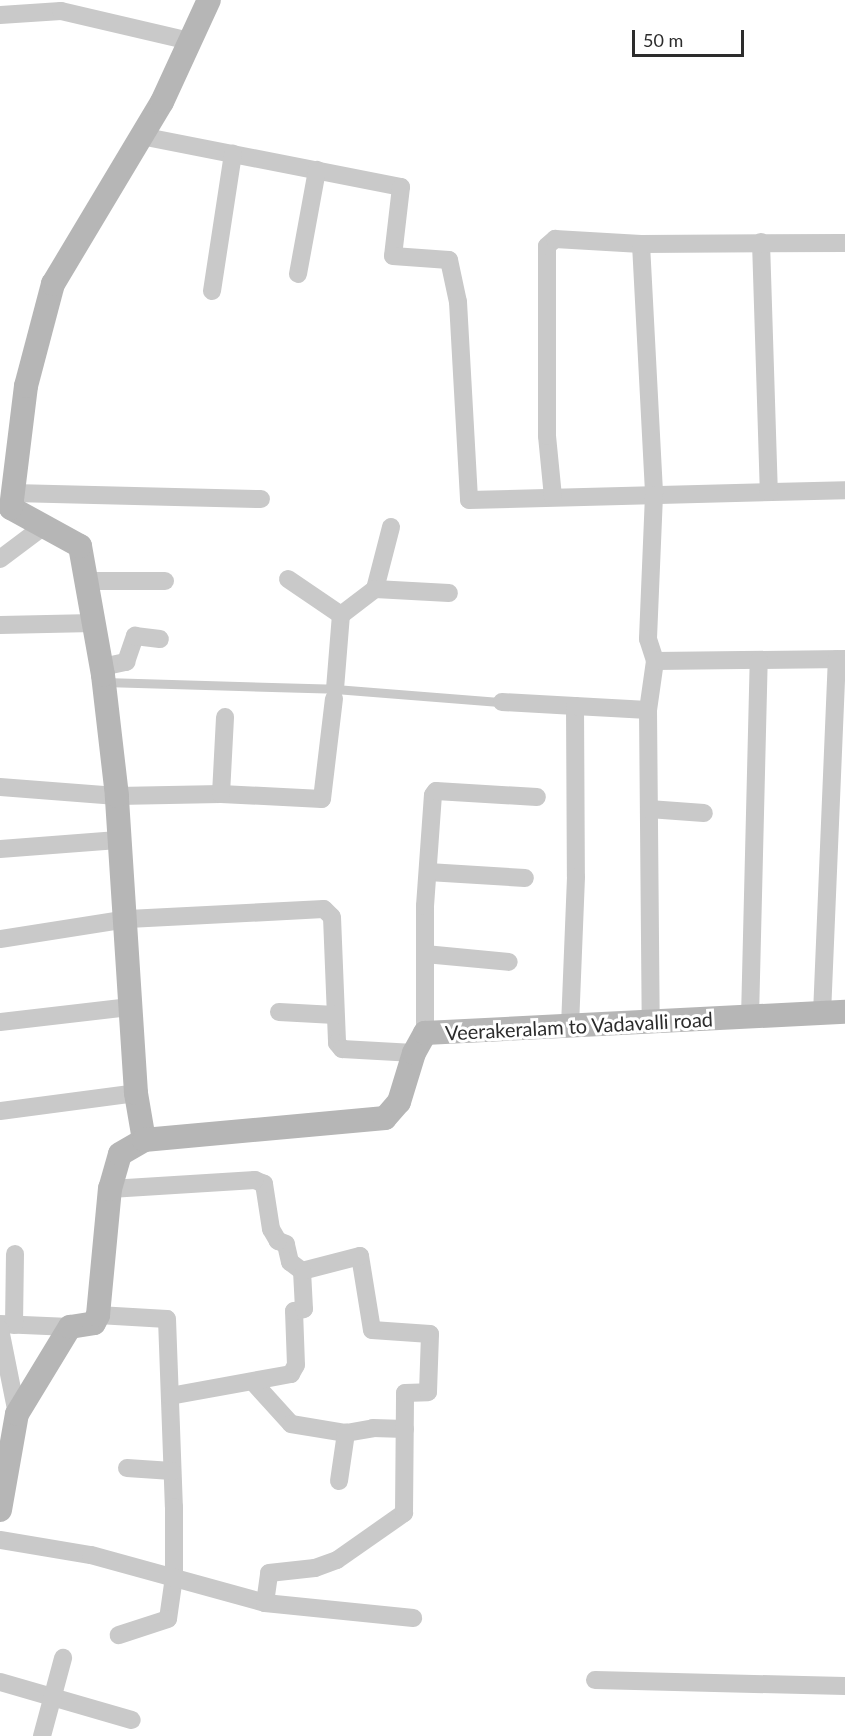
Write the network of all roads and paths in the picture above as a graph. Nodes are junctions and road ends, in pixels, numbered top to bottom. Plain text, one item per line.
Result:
1 (209, 0) edge
2 (0, 15) edge
3 (190, 41) junction
4 (141, 136) junction
5 (233, 154) junction
6 (317, 170) junction
7 (761, 242) junction
8 (845, 243) edge
9 (640, 244) junction
10 (298, 274) dead end
11 (212, 291) dead end
12 (845, 490) edge
13 (769, 492) junction
14 (13, 493) junction
15 (654, 495) junction
16 (553, 497) junction
17 (261, 499) dead end
18 (44, 526) junction
19 (391, 527) dead end
20 (0, 559) edge
21 (288, 579) dead end
22 (86, 581) junction
23 (165, 581) dead end
24 (375, 589) junction
25 (448, 592) dead end
26 (341, 615) junction
27 (94, 623) junction
28 (0, 625) edge
29 (160, 639) dead end
30 (841, 659) edge
31 (759, 660) junction
32 (655, 661) junction
33 (103, 674) junction
34 (334, 694) junction
35 (502, 702) joint
36 (575, 706) junction
37 (648, 710) junction
38 (225, 717) dead end
39 (0, 787) edge
40 (221, 794) junction
41 (117, 796) junction
42 (537, 797) dead end
43 (649, 809) junction
44 (704, 813) dead end
45 (118, 840) junction
46 (845, 845) edge
47 (0, 849) edge
48 (829, 860) junction
49 (428, 872) junction
50 (525, 879) dead end
51 (837, 905) edge
52 (128, 919) junction
53 (0, 939) edge
54 (425, 954) junction
55 (509, 962) dead end
56 (130, 1007) junction
57 (279, 1012) dead end
58 (834, 1013) edge
59 (335, 1015) junction
60 (750, 1018) junction
61 (0, 1022) edge
62 (651, 1024) junction
63 (570, 1028) junction
64 (420, 1043) junction
65 (136, 1093) junction
66 (0, 1111) edge
67 (144, 1140) junction
68 (110, 1189) junction
69 (15, 1254) dead end
70 (303, 1271) junction
71 (98, 1315) junction
72 (5, 1326) edge
73 (70, 1327) junction
74 (254, 1383) junction
75 (170, 1396) junction
76 (16, 1414) junction
77 (405, 1429) junction
78 (346, 1433) junction
79 (127, 1468) dead end
80 (172, 1471) junction
81 (339, 1481) dead end
82 (0, 1510) edge
83 (0, 1540) edge
84 (174, 1577) junction
85 (265, 1603) junction
86 (413, 1618) dead end
87 (119, 1635) dead end
88 (63, 1658) dead end
89 (595, 1680) dead end
90 (0, 1682) edge
91 (845, 1686) edge
92 (54, 1696) junction
93 (132, 1720) dead end
94 (42, 1736) edge

1 - 3 street
2 - 3 street
3 - 4 street
4 - 5 street
4 - 14 street
5 - 6 street
5 - 11 street
6 - 10 street
6 - 16 street
7 - 8 street
7 - 9 street
7 - 13 street
9 - 15 street
9 - 16 street
12 - 13 street
13 - 15 street
14 - 17 street
14 - 18 street
15 - 16 street
15 - 32 street
18 - 20 street
18 - 22 street
19 - 24 street
21 - 26 street
22 - 23 street
22 - 27 street
24 - 25 street
24 - 26 street
26 - 34 street
27 - 28 street
27 - 33 street
29 - 33 street
30 - 31 street
30 - 48 street
31 - 32 street
31 - 60 street
32 - 37 street
33 - 34 lane
33 - 41 street
34 - 35 lane
34 - 40 street
35 - 36 street
36 - 37 street
36 - 63 street
37 - 43 street
38 - 40 street
39 - 41 street
40 - 41 street
41 - 45 street
42 - 49 street
43 - 44 street
43 - 62 street
45 - 47 street
45 - 52 street
46 - 48 street
48 - 51 street
49 - 50 street
49 - 54 street
51 - 58 street
52 - 53 street
52 - 56 street
52 - 59 street
54 - 55 street
54 - 64 street
56 - 61 street
56 - 65 street
57 - 59 street
58 - 60 street, Veerakeralam to Vadavalli road
59 - 64 street
60 - 62 street, Veerakeralam to Vadavalli road
62 - 63 street, Veerakeralam to Vadavalli road
63 - 64 street, Veerakeralam to Vadavalli road
64 - 67 street
65 - 66 street
65 - 67 street
67 - 68 street
68 - 70 street
68 - 71 street
69 - 72 street
70 - 74 street
70 - 77 street
71 - 73 street
71 - 75 street
72 - 73 street
72 - 76 street
73 - 76 street
74 - 75 street
74 - 78 street
75 - 80 street
76 - 82 street
77 - 78 street
77 - 85 street
78 - 81 street
79 - 80 street
80 - 84 street
83 - 84 street
84 - 85 street
84 - 87 street
85 - 86 street
88 - 92 street
89 - 91 street
90 - 92 street
92 - 93 street
92 - 94 street

